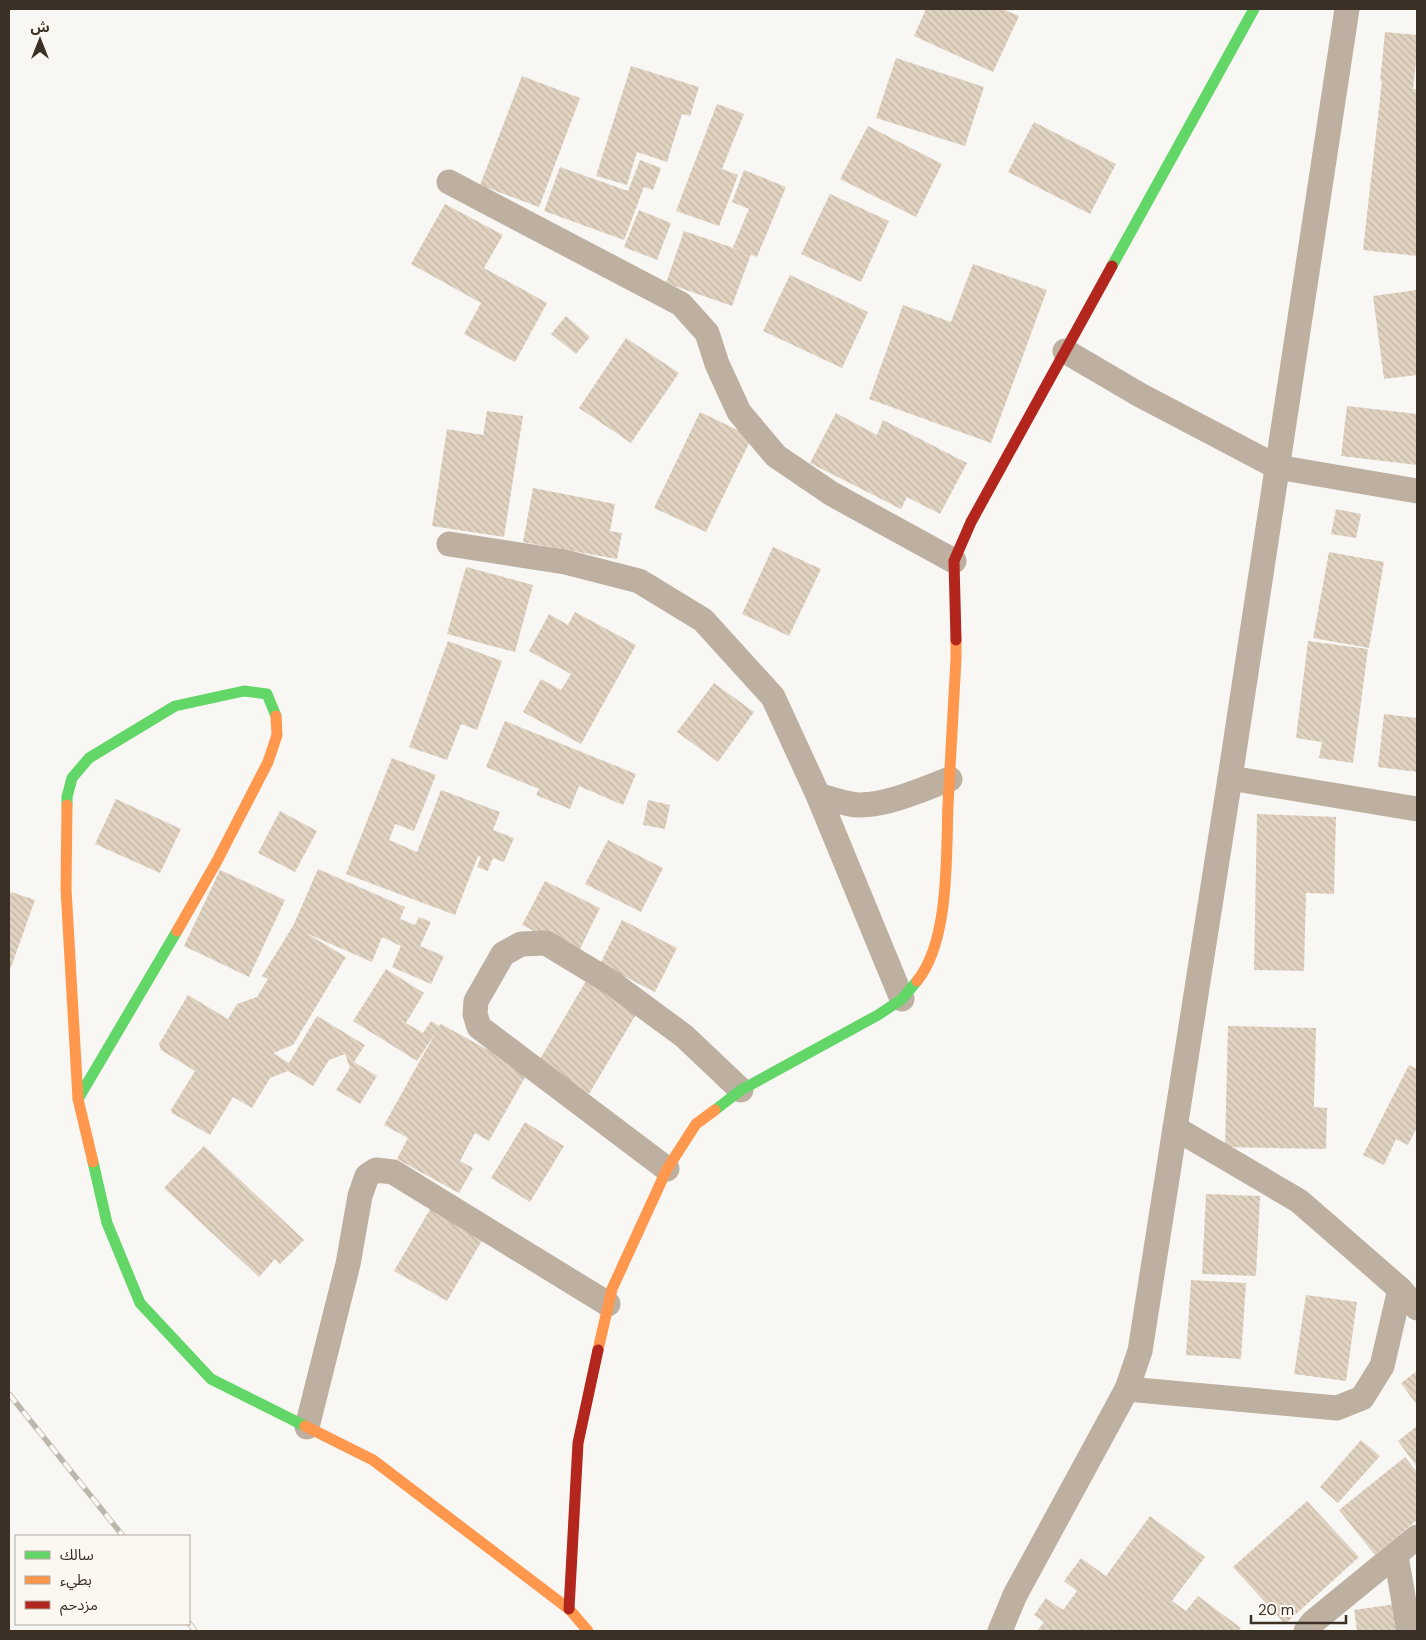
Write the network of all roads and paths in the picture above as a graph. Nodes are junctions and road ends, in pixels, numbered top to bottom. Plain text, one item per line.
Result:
1 (1254, 9) edge
2 (1347, 9) edge
3 (449, 182) dead end
4 (1065, 351) junction
5 (1277, 468) junction
6 (1417, 491) edge
7 (449, 544) dead end
8 (954, 561) junction
9 (1230, 778) junction
10 (950, 780) junction
11 (818, 795) junction
12 (1417, 810) edge
13 (902, 999) junction
14 (741, 1090) junction
15 (78, 1100) junction
16 (1175, 1128) junction
17 (666, 1169) junction
18 (1400, 1289) junction
19 (608, 1304) junction
20 (1417, 1308) edge
21 (1127, 1389) junction
22 (307, 1427) junction
23 (1417, 1537) edge
24 (1396, 1556) junction
25 (1410, 1600) edge
26 (569, 1609) junction
27 (588, 1631) edge
28 (1000, 1631) edge
29 (1306, 1631) edge
30 (1409, 1631) edge

1 - 4 street
2 - 5 street
3 - 8 street
4 - 5 street
4 - 8 street
5 - 6 street
5 - 9 street
7 - 11 street
8 - 10 street
9 - 12 street
9 - 16 street
10 - 11 street
10 - 13 street
11 - 13 street
13 - 14 street
14 - 17 street
14 - 17 street
15 - 15 street
15 - 22 street
16 - 18 street
16 - 21 street
17 - 19 street
18 - 20 street
18 - 21 street
19 - 22 street
19 - 26 street
21 - 28 street
22 - 26 street
23 - 24 street
24 - 25 street
24 - 29 street
25 - 30 street
26 - 27 street

